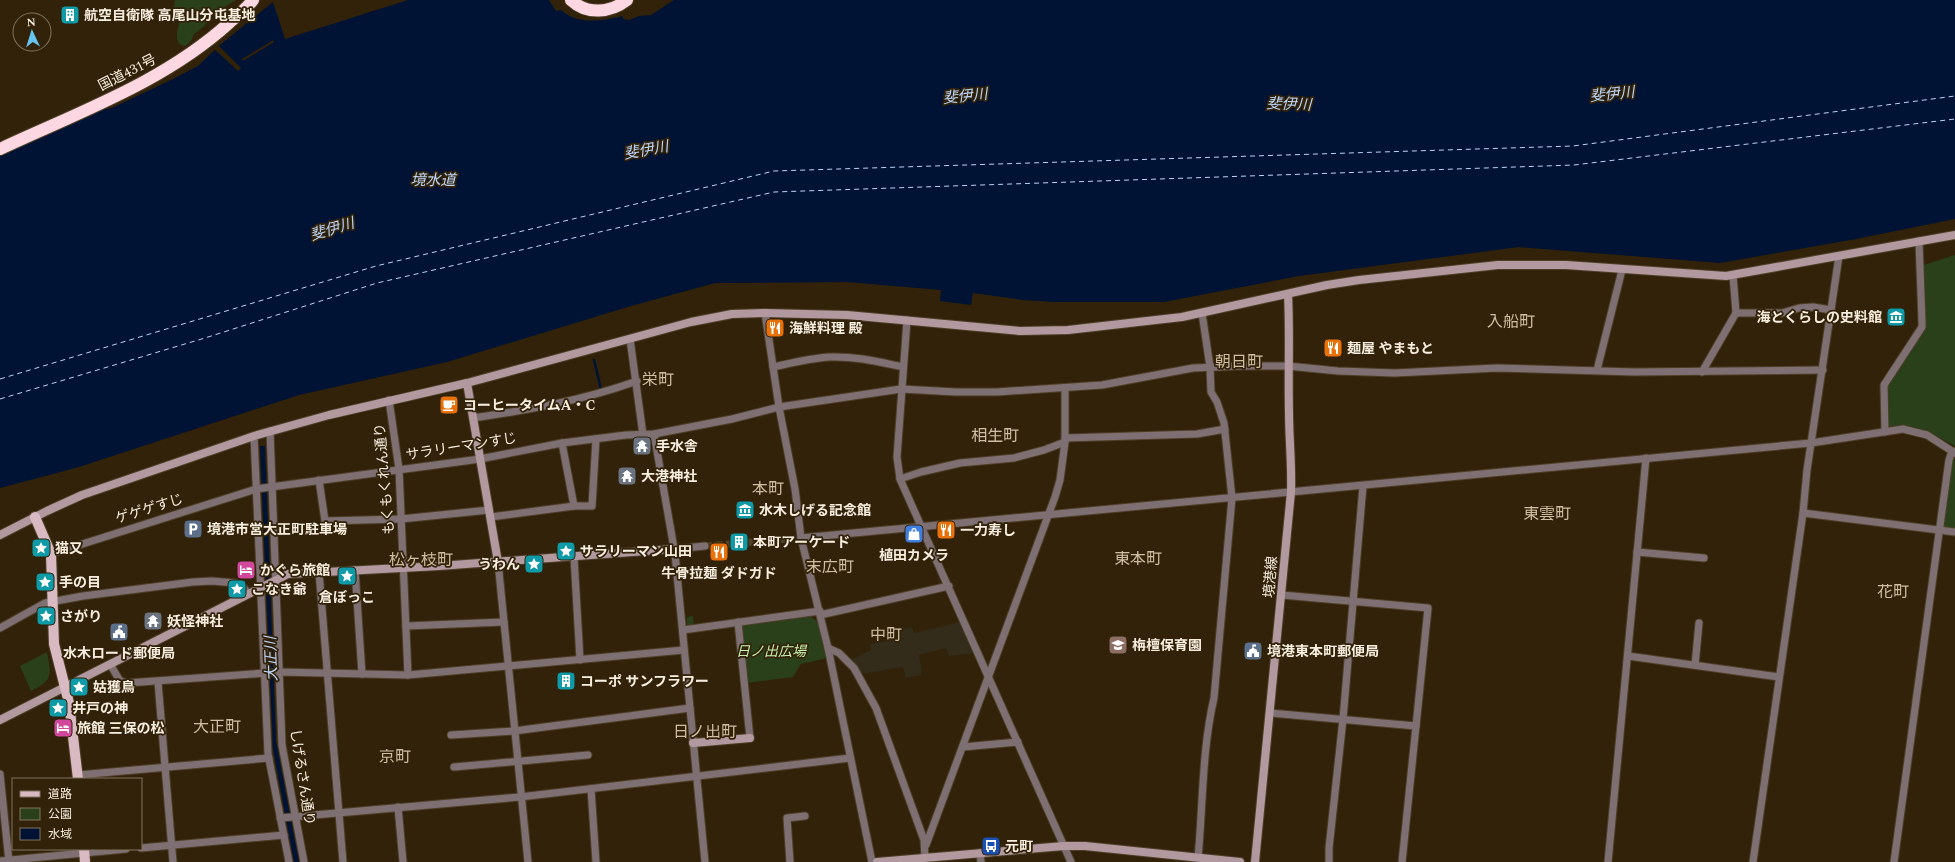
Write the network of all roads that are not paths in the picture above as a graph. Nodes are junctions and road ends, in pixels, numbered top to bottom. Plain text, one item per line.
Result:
1 (253, 0) edge
2 (571, 0) edge
3 (627, 0) edge
4 (0, 149) edge
5 (1955, 235) edge
6 (1919, 242) junction
7 (1839, 256) junction
8 (1622, 270) junction
9 (1733, 275) junction
10 (1288, 294) junction
11 (1831, 310) junction
12 (765, 313) junction
13 (1202, 313) junction
14 (1736, 313) junction
15 (907, 320) junction
16 (630, 339) junction
17 (1288, 366) junction
18 (773, 367) junction
19 (903, 367) junction
20 (1210, 367) junction
21 (1597, 370) junction
22 (1822, 370) junction
23 (1702, 372) junction
24 (637, 381) junction
25 (467, 383) junction
26 (1065, 388) junction
27 (901, 389) junction
28 (389, 400) junction
29 (779, 407) junction
30 (473, 418) junction
31 (1225, 429) junction
32 (270, 431) junction
33 (1885, 432) junction
34 (654, 434) junction
35 (643, 435) junction
36 (254, 436) junction
37 (596, 439) junction
38 (1065, 440) junction
39 (562, 443) junction
40 (1811, 443) junction
41 (1954, 452) edge
42 (480, 458) junction
43 (1646, 458) junction
44 (399, 469) junction
45 (900, 479) junction
46 (319, 480) junction
47 (272, 486) junction
48 (1363, 486) junction
49 (256, 488) junction
50 (1290, 492) junction
51 (1232, 498) junction
52 (574, 506) junction
53 (1803, 513) junction
54 (490, 514) junction
55 (1048, 514) junction
56 (35, 517) junction
57 (401, 519) junction
58 (922, 526) junction
59 (1939, 530) junction
60 (1955, 532) edge
61 (0, 535) edge
62 (801, 538) junction
63 (705, 546) tunnel mouth
64 (674, 549) junction
65 (1637, 552) junction
66 (51, 554) junction
67 (574, 557) junction
68 (1704, 558) dead end
69 (498, 562) junction
70 (404, 567) junction
71 (355, 570) junction
72 (319, 572) junction
73 (276, 580) junction
74 (949, 586) junction
75 (259, 588) junction
76 (248, 593) junction
77 (1282, 595) junction
78 (52, 601) junction
79 (1354, 602) junction
80 (820, 614) junction
81 (504, 622) junction
82 (738, 622) junction
83 (1699, 623) dead end
84 (406, 626) junction
85 (0, 628) edge
86 (683, 630) junction
87 (828, 648) junction
88 (684, 650) junction
89 (1628, 656) junction
90 (580, 660) junction
91 (110, 664) junction
92 (1695, 665) junction
93 (507, 666) junction
94 (280, 672) junction
95 (264, 673) junction
96 (327, 673) junction
97 (362, 674) junction
98 (408, 675) junction
99 (989, 677) junction
100 (1779, 677) junction
101 (158, 682) junction
102 (65, 687) junction
103 (690, 708) junction
104 (1270, 713) junction
105 (1343, 719) junction
106 (0, 720) edge
107 (1416, 726) junction
108 (514, 730) junction
109 (451, 735) dead end
110 (750, 738) joint
111 (1018, 742) junction
112 (693, 743) junction
113 (963, 747) junction
114 (588, 755) dead end
115 (269, 758) junction
116 (850, 758) junction
117 (517, 763) junction
118 (165, 767) junction
119 (454, 767) dead end
120 (0, 774) edge
121 (78, 777) edge
122 (697, 777) junction
123 (591, 788) junction
124 (520, 797) junction
125 (398, 807) junction
126 (338, 812) junction
127 (295, 816) junction
128 (805, 816) dead end
129 (280, 818) junction
130 (284, 834) junction
131 (172, 845) junction
132 (926, 845) junction
133 (1064, 846) junction
134 (142, 848) edge
135 (119, 850) edge
136 (980, 853) junction
137 (84, 855) edge
138 (925, 858) junction
139 (1198, 858) junction
140 (0, 861) edge
141 (9, 861) edge
142 (898, 861) edge
143 (174, 862) edge
144 (289, 862) edge
145 (304, 862) edge
146 (343, 862) edge
147 (403, 862) edge
148 (528, 862) edge
149 (596, 862) edge
150 (705, 862) edge
151 (790, 862) edge
152 (872, 862) edge
153 (877, 862) edge
154 (981, 862) edge
155 (1071, 862) edge
156 (1240, 862) edge
157 (1255, 862) edge
158 (1329, 862) edge
159 (1402, 862) edge
160 (1608, 862) edge
161 (1753, 862) edge
162 (1894, 862) edge

1 - 4 highway, 国道431号
2 - 3 highway
5 - 6 street
6 - 7 street
6 - 33 street
7 - 9 street
7 - 11 street
8 - 9 street
8 - 10 street
8 - 21 street
9 - 14 street
10 - 13 street
10 - 17 street, 境港線
11 - 14 street
11 - 22 street
12 - 15 street
12 - 16 street
12 - 18 street
13 - 15 street
13 - 20 street
14 - 23 street
15 - 19 street
16 - 24 street
16 - 25 street
17 - 20 street, サラリーマンすじ
17 - 21 street, サラリーマンすじ
17 - 50 street, 境港線
18 - 19 street
18 - 29 street
19 - 27 street
20 - 26 street, サラリーマンすじ
20 - 31 street
21 - 23 street, サラリーマンすじ
22 - 23 street, サラリーマンすじ
22 - 40 street
24 - 30 street
24 - 35 street
25 - 28 street
25 - 30 street
26 - 27 street, サラリーマンすじ
26 - 38 street
27 - 29 street, サラリーマンすじ
27 - 45 street
28 - 32 street
28 - 44 street, もくもくれん通り
29 - 34 street, サラリーマンすじ
29 - 62 street
30 - 42 street
31 - 38 street
31 - 51 street
32 - 36 street
32 - 47 street, しげるさん通り
33 - 40 street
33 - 41 street
34 - 35 street, サラリーマンすじ
34 - 64 street
35 - 37 street, サラリーマンすじ
36 - 49 street
36 - 56 street
37 - 39 street, サラリーマンすじ
37 - 52 street
38 - 45 street
38 - 55 street
39 - 42 street, サラリーマンすじ
39 - 52 street
40 - 43 street
40 - 53 street
41 - 59 street
42 - 44 street, サラリーマンすじ
42 - 54 street
43 - 48 street
43 - 65 street
44 - 46 street, サラリーマンすじ
44 - 57 street, もくもくれん通り
45 - 58 street
46 - 47 street, サラリーマンすじ
46 - 57 street
47 - 49 street, ゲゲゲすじ
47 - 73 street, しげるさん通り
48 - 50 street
48 - 79 street
49 - 66 street, ゲゲゲすじ
49 - 75 street
50 - 51 street
50 - 77 street, 境港線
51 - 55 street
51 - 139 street
52 - 54 street
53 - 59 street
53 - 100 street
54 - 57 street
54 - 69 street
55 - 58 street
55 - 99 street
56 - 61 street
56 - 66 main road
57 - 70 street, もくもくれん通り
58 - 62 street
58 - 74 street
59 - 60 street
59 - 162 street
62 - 80 street
63 - 64 street
64 - 67 street
64 - 86 street
65 - 68 street
65 - 89 street
66 - 78 main road
67 - 69 street
67 - 90 street
69 - 70 street
69 - 81 street
70 - 71 street
70 - 84 street, もくもくれん通り
71 - 72 street
71 - 97 street
72 - 73 street
72 - 96 street
73 - 75 street
73 - 94 street, しげるさん通り
74 - 80 street
74 - 99 street
75 - 76 street
75 - 95 street
76 - 78 street
76 - 91 street
77 - 79 street
77 - 104 street, 境港線
78 - 85 street
78 - 102 main road
79 - 105 street
79 - 107 street
80 - 82 street
80 - 87 street
81 - 84 street
81 - 93 street
82 - 86 street
82 - 110 street
83 - 92 street
84 - 98 street, もくもくれん通り
86 - 88 street
87 - 116 street
87 - 132 street
88 - 90 street
88 - 103 street
89 - 92 street
89 - 160 street
90 - 93 street
91 - 101 street
91 - 102 street
92 - 100 street
93 - 98 street
93 - 108 street
94 - 95 street
94 - 96 street
94 - 127 street, しげるさん通り
95 - 101 street
95 - 115 street
96 - 97 street
96 - 126 street
97 - 98 street
99 - 111 street
99 - 113 street
100 - 161 street
101 - 118 street
102 - 106 street
102 - 121 main road
103 - 108 street
103 - 112 street
104 - 105 street
104 - 157 street, 境港線
105 - 107 street
105 - 158 street
107 - 159 street
108 - 109 street
108 - 117 street
110 - 112 street
111 - 113 street
111 - 133 street
112 - 122 street
113 - 132 street
114 - 117 street
115 - 118 street
115 - 129 street
116 - 122 street
116 - 152 street
117 - 119 street
117 - 124 street
118 - 121 street
118 - 131 street
120 - 141 street
122 - 123 street
122 - 150 street
123 - 124 street
123 - 149 street
124 - 125 street
124 - 148 street
125 - 126 street
125 - 147 street
126 - 127 street
126 - 146 street
127 - 129 street
127 - 145 street, しげるさん通り
128 - 151 street
129 - 130 street
130 - 131 street
130 - 144 street
131 - 134 street
131 - 143 street
132 - 138 street
133 - 136 street
133 - 139 street
133 - 155 street
135 - 137 street
136 - 138 street
136 - 154 street
137 - 141 street
138 - 142 street
139 - 156 street
140 - 141 street
142 - 153 street

